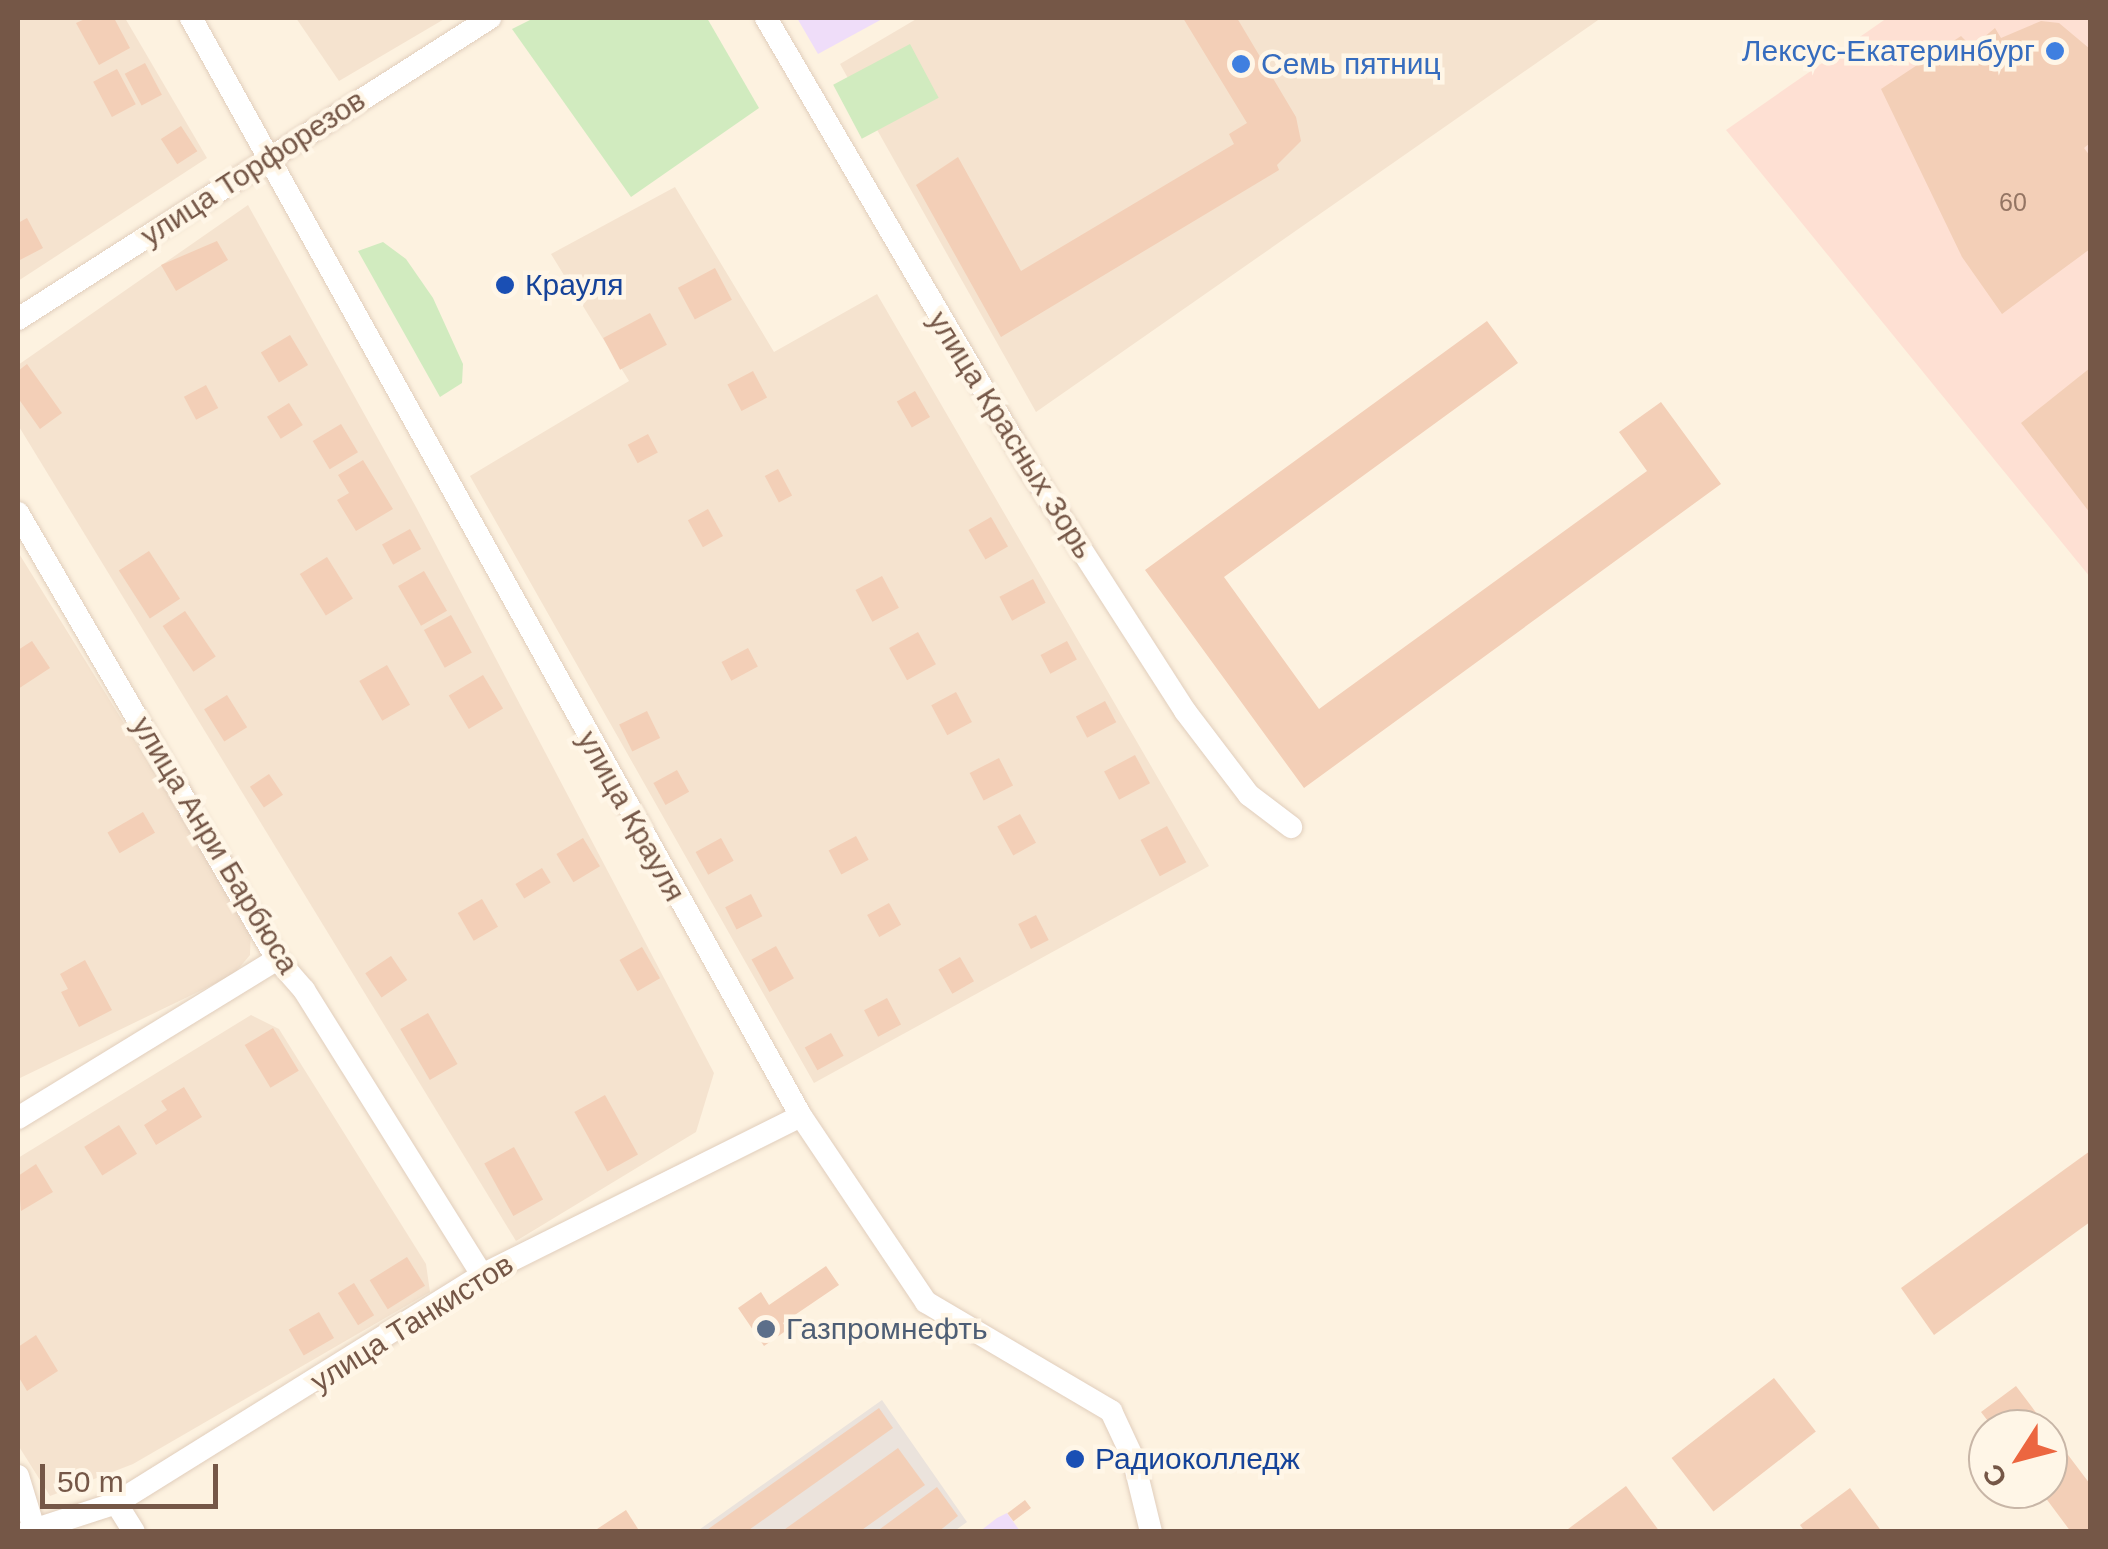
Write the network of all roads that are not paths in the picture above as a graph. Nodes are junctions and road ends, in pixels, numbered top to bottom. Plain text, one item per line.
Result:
1 (191, 18) edge
2 (490, 18) edge
3 (766, 18) edge
4 (272, 158) junction
5 (18, 319) edge
6 (18, 513) edge
7 (1291, 827) dead end
8 (277, 959) junction
9 (801, 1116) junction
10 (18, 1118) edge
11 (482, 1274) junction
12 (18, 1476) edge
13 (116, 1504) junction
14 (33, 1531) edge
15 (134, 1532) edge
16 (1151, 1532) edge

1 - 4 street, улица Крауля
2 - 4 street, улица Торфорезов
3 - 7 street, улица Красных Зорь
4 - 5 street, улица Торфорезов
4 - 9 street, улица Крауля
6 - 8 street, улица Анри Барбюса
8 - 10 street
8 - 11 street, улица Анри Барбюса
9 - 11 street, улица Танкистов
9 - 16 street, улица Крауля
11 - 13 street, улица Танкистов
12 - 14 street
13 - 14 street, улица Танкистов
13 - 15 street

